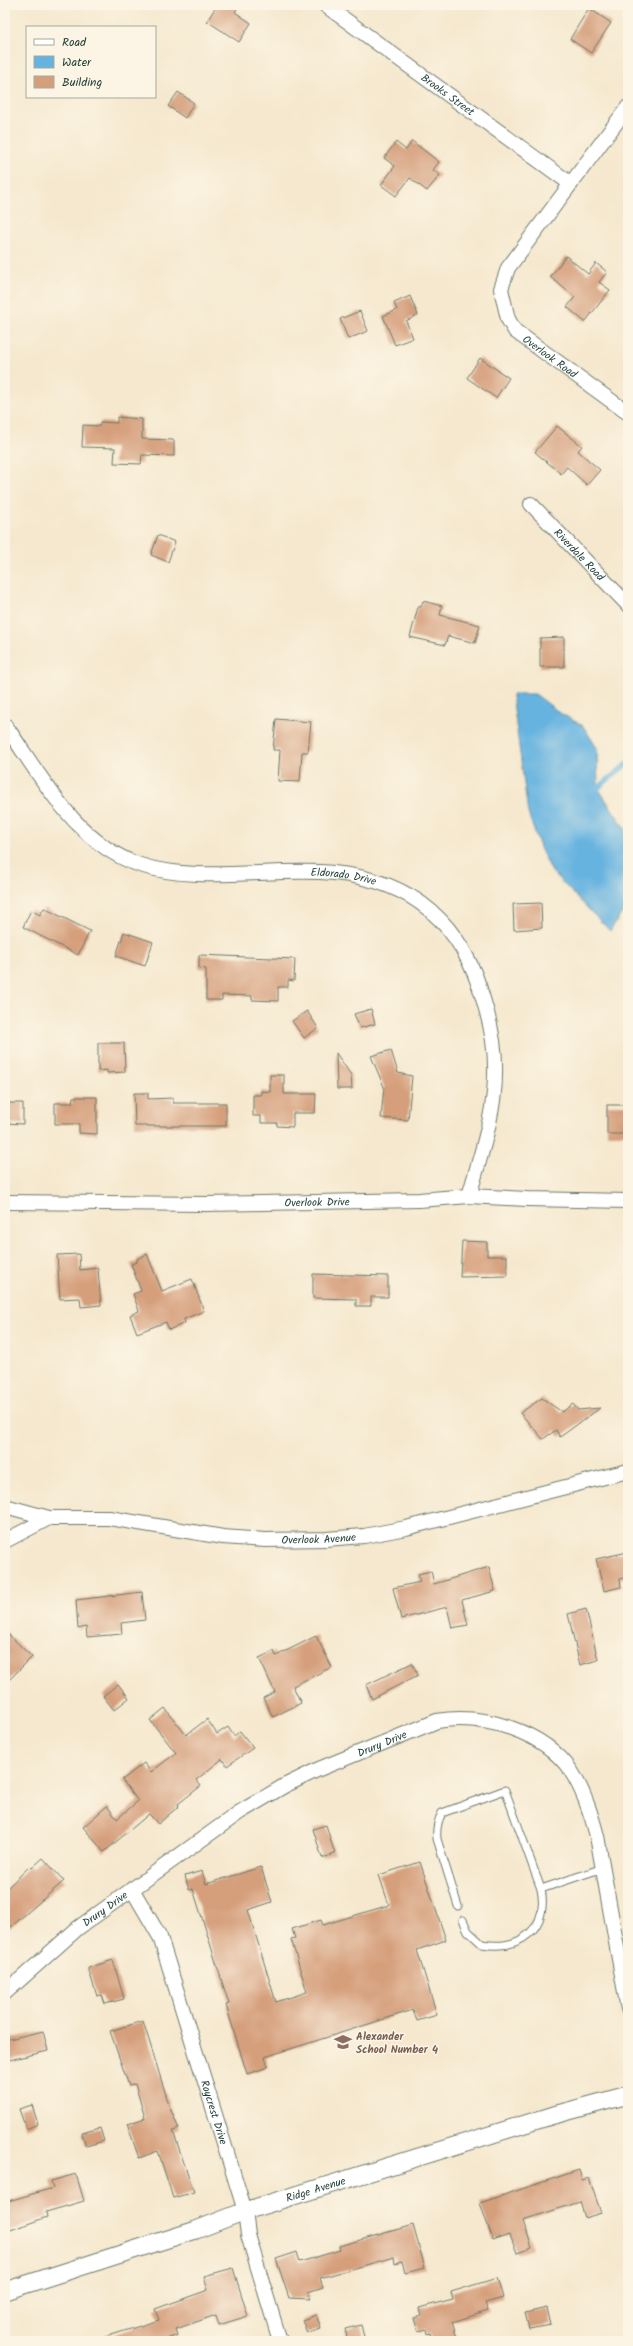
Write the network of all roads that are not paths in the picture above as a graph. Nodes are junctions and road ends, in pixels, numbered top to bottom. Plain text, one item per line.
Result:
1 (325, 5) edge
2 (628, 107) edge
3 (571, 184) junction
4 (628, 413) edge
5 (531, 504) dead end
6 (628, 605) edge
7 (5, 725) edge
8 (469, 1196) junction
9 (628, 1201) edge
10 (5, 1202) edge
11 (628, 1471) edge
12 (5, 1506) edge
13 (49, 1518) junction
14 (5, 1541) edge
15 (603, 1868) junction
16 (541, 1889) junction
17 (132, 1890) junction
18 (458, 1906) dead end
19 (463, 1920) dead end
20 (5, 1993) edge
21 (628, 2009) edge
22 (628, 2096) edge
23 (246, 2211) junction
24 (5, 2291) edge
25 (280, 2341) edge

1 - 3 street, Brooks Street
2 - 3 street, Overlook Road
3 - 4 street, Overlook Road
5 - 6 street, Riverdale Road
7 - 8 street, Eldorado Drive
8 - 9 street, Overlook Drive
8 - 10 street, Overlook Drive
11 - 13 street, Overlook Avenue
12 - 13 street, Overlook Avenue
13 - 14 street
15 - 16 lane
15 - 17 street, Drury Drive
15 - 21 street, Drury Drive
16 - 18 lane
16 - 19 lane
17 - 20 street, Drury Drive
17 - 23 street, Roycrest Drive
22 - 23 street, Ridge Avenue
23 - 24 street, Ridge Avenue
23 - 25 street, Roycrest Drive

